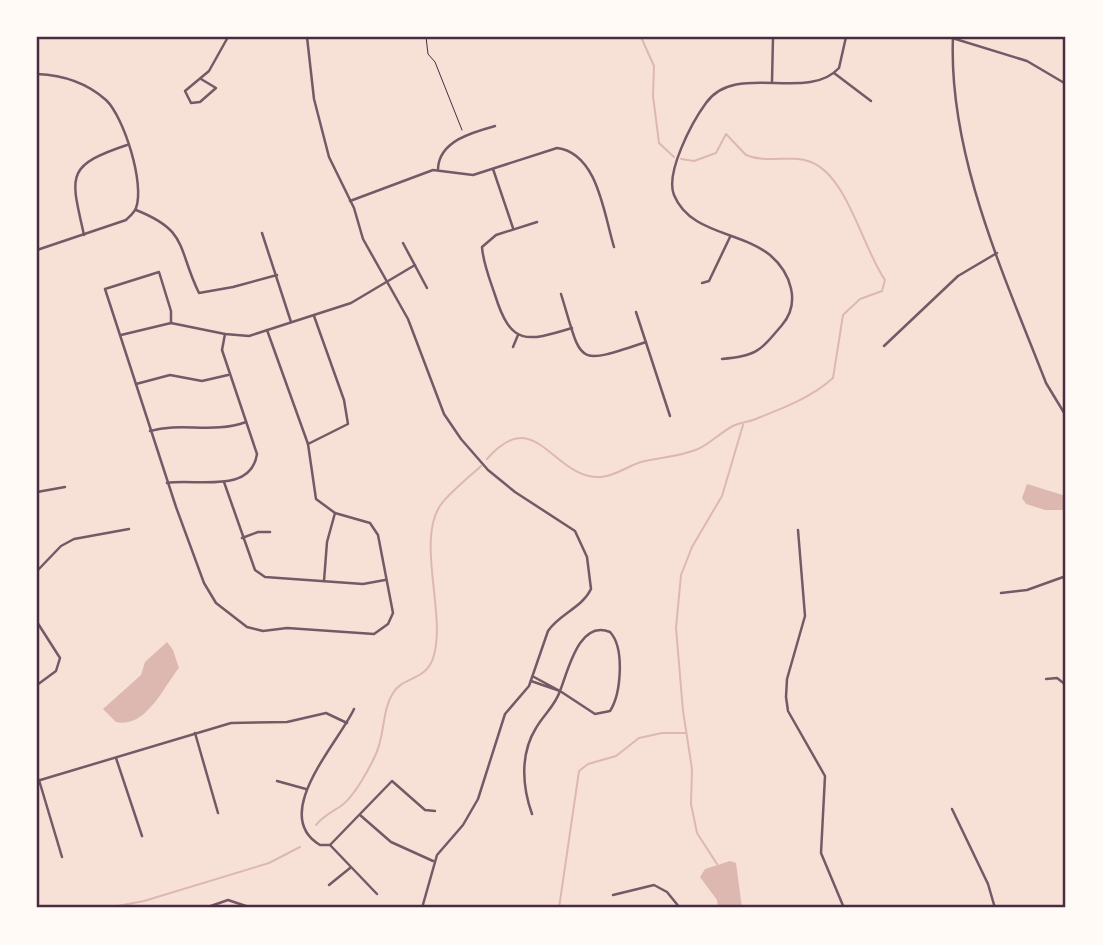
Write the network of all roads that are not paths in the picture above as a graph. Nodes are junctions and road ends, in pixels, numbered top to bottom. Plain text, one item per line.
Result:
1 (228, 37) edge
2 (307, 37) edge
3 (773, 37) edge
4 (846, 37) edge
5 (951, 37) edge
6 (834, 73) junction
7 (37, 74) edge
8 (201, 79) junction
9 (772, 82) junction
10 (1066, 84) edge
11 (871, 101) dead end
12 (495, 126) dead end
13 (128, 144) junction
14 (438, 169) junction
15 (493, 169) junction
16 (351, 201) junction
17 (136, 210) junction
18 (537, 222) dead end
19 (513, 230) junction
20 (262, 233) dead end
21 (84, 235) junction
22 (730, 237) junction
23 (403, 243) dead end
24 (614, 247) dead end
25 (37, 250) edge
26 (998, 253) junction
27 (415, 265) junction
28 (277, 275) junction
29 (387, 282) junction
30 (702, 283) dead end
31 (427, 288) dead end
32 (561, 294) dead end
33 (636, 312) dead end
34 (314, 315) junction
35 (291, 322) junction
36 (171, 323) junction
37 (572, 328) junction
38 (267, 330) junction
39 (225, 334) junction
40 (121, 335) junction
41 (518, 335) junction
42 (646, 342) junction
43 (884, 346) dead end
44 (513, 348) dead end
45 (722, 359) dead end
46 (229, 374) junction
47 (136, 384) junction
48 (670, 416) dead end
49 (1066, 416) edge
50 (246, 422) junction
51 (150, 431) junction
52 (308, 444) junction
53 (224, 482) junction
54 (167, 483) junction
55 (65, 487) dead end
56 (37, 492) edge
57 (335, 513) junction
58 (129, 528) dead end
59 (798, 530) dead end
60 (270, 532) dead end
61 (242, 538) junction
62 (37, 571) edge
63 (1066, 576) edge
64 (385, 580) junction
65 (324, 581) junction
66 (1001, 593) dead end
67 (37, 622) edge
68 (532, 679) junction
69 (1046, 679) dead end
70 (37, 685) edge
71 (1066, 685) edge
72 (559, 691) junction
73 (354, 709) dead end
74 (347, 723) junction
75 (195, 733) junction
76 (116, 758) junction
77 (38, 780) edge
78 (277, 782) dead end
79 (306, 789) junction
80 (952, 809) dead end
81 (435, 811) dead end
82 (218, 813) dead end
83 (532, 814) dead end
84 (360, 815) junction
85 (142, 836) dead end
86 (330, 845) junction
87 (62, 857) dead end
88 (435, 862) junction
89 (350, 868) junction
90 (329, 885) dead end
91 (377, 894) dead end
92 (613, 895) dead end
93 (205, 908) edge
94 (252, 908) edge
95 (422, 908) edge
96 (680, 908) edge
97 (844, 908) edge
98 (995, 908) edge

1 - 8 street
2 - 16 street
3 - 9 street
4 - 6 street
5 - 10 street
5 - 26 street
6 - 9 street
6 - 11 street
7 - 13 street
8 - 8 street
9 - 22 street
12 - 14 street
13 - 17 street
13 - 21 street
14 - 15 street
14 - 16 street
15 - 19 street
15 - 24 street
16 - 29 street
17 - 21 street
17 - 28 street
18 - 19 street
19 - 41 street
20 - 28 street
21 - 25 street
22 - 30 street
22 - 45 street
23 - 27 street
26 - 43 street
26 - 49 street
27 - 29 street
27 - 31 street
28 - 35 street
29 - 34 street
29 - 68 street
32 - 37 street
33 - 42 street
34 - 35 street
34 - 52 street
35 - 38 street
36 - 39 street
36 - 40 street
36 - 40 street
37 - 41 street
37 - 42 street
38 - 39 street
38 - 52 street
39 - 46 street
40 - 47 street
41 - 44 street
42 - 48 street
46 - 47 street
46 - 50 street
47 - 51 street
50 - 51 street
50 - 53 street
51 - 54 street
52 - 57 street
53 - 54 street
53 - 61 street
54 - 64 street
55 - 56 street
57 - 64 street
57 - 65 street
58 - 62 street
59 - 97 street
60 - 61 street
61 - 65 street
63 - 66 street
64 - 65 street
67 - 70 street
68 - 72 street
68 - 88 street
69 - 71 street
72 - 72 street
72 - 83 street
73 - 74 street
74 - 75 street
74 - 79 street
75 - 76 street
75 - 82 street
76 - 77 street
76 - 85 street
77 - 87 street
78 - 79 street
79 - 86 street
80 - 98 street
81 - 84 street
84 - 86 street
84 - 88 street
86 - 89 street
88 - 95 street
89 - 90 street
89 - 91 street
92 - 96 street
93 - 94 street

